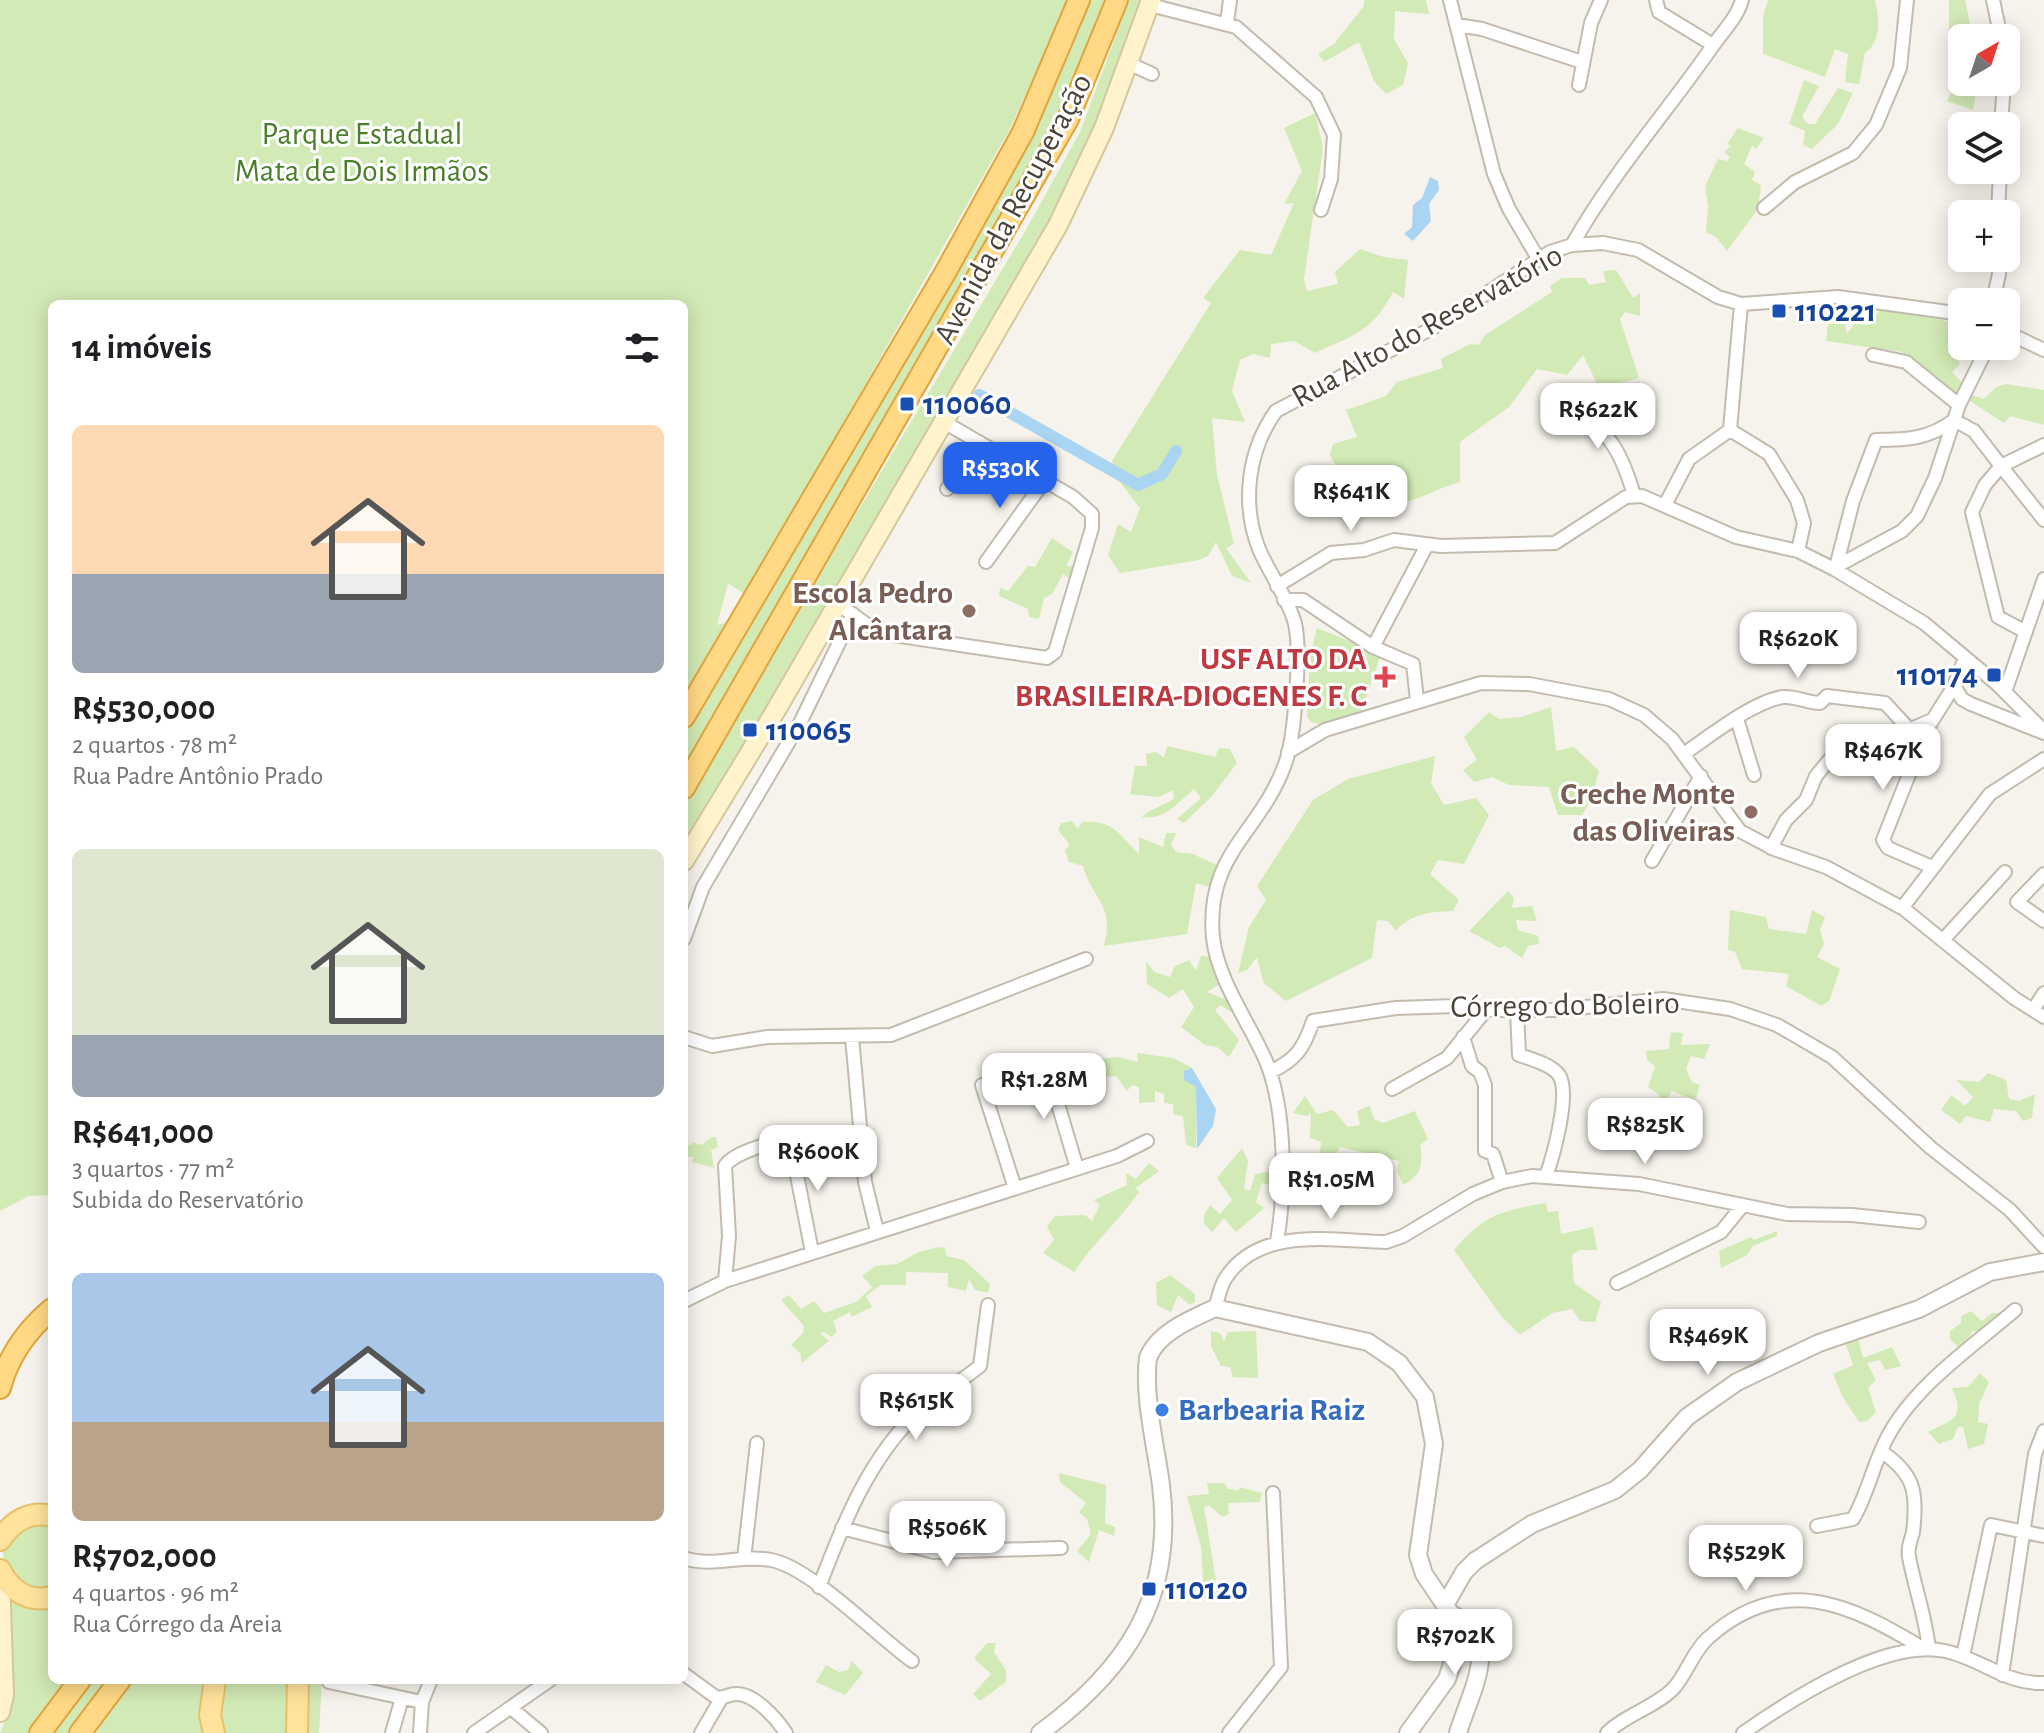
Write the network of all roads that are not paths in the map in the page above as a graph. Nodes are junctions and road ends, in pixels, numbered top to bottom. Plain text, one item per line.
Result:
1 (1079, 0) edge
2 (1117, 0) edge
3 (1230, 0) edge
4 (1450, 0) edge
5 (1601, 0) edge
6 (1656, 0) edge
7 (1742, 0) edge
8 (1907, 0) edge
9 (1993, 0) edge
10 (1150, 2) edge
11 (1227, 23) junction
12 (1998, 24) edge
13 (1457, 25) junction
14 (1713, 45) junction
15 (1582, 62) junction
16 (1128, 63) junction
17 (1152, 74) dead end
18 (1579, 85) dead end
19 (1764, 208) dead end
20 (1321, 210) dead end
21 (1572, 245) junction
22 (1538, 258) junction
23 (1741, 304) junction
24 (1948, 312) edge
25 (2020, 339) edge
26 (2044, 350) edge
27 (1873, 355) dead end
28 (1981, 360) edge
29 (1570, 403) dead end
30 (1959, 405) junction
31 (1954, 420) junction
32 (944, 422) junction
33 (1730, 430) junction
34 (979, 442) junction
35 (2044, 445) edge
36 (2001, 466) junction
37 (1045, 480) junction
38 (947, 489) dead end
39 (1634, 495) junction
40 (1665, 505) junction
41 (2044, 520) edge
42 (1434, 546) junction
43 (1798, 551) junction
44 (986, 562) dead end
45 (1837, 567) junction
46 (2044, 579) edge
47 (1277, 586) junction
48 (1284, 600) junction
49 (845, 609) junction
50 (2026, 632) junction
51 (1373, 647) junction
52 (1965, 658) junction
53 (1954, 686) junction
54 (2005, 692) junction
55 (1417, 700) junction
56 (688, 710) edge
57 (776, 710) junction
58 (1737, 719) junction
59 (1932, 720) junction
60 (800, 723) junction
61 (1908, 728) junction
62 (2044, 732) edge
63 (1288, 752) junction
64 (1685, 753) junction
65 (2044, 759) edge
66 (1754, 775) dead end
67 (1701, 776) junction
68 (688, 781) edge
69 (1771, 848) junction
70 (688, 854) edge
71 (1652, 861) dead end
72 (1932, 867) junction
73 (2005, 872) dead end
74 (2044, 874) edge
75 (1902, 908) junction
76 (2044, 921) edge
77 (688, 928) edge
78 (1943, 940) junction
79 (1086, 959) dead end
80 (2044, 993) edge
81 (1486, 1010) junction
82 (1517, 1011) junction
83 (2038, 1013) edge
84 (852, 1037) junction
85 (1463, 1037) junction
86 (688, 1038) edge
87 (1046, 1064) dead end
88 (1270, 1072) junction
89 (982, 1085) dead end
90 (1392, 1089) dead end
91 (1147, 1141) dead end
92 (1077, 1168) junction
93 (1546, 1176) junction
94 (1502, 1182) junction
95 (1015, 1188) junction
96 (1743, 1205) junction
97 (1919, 1222) dead end
98 (877, 1231) junction
99 (1277, 1241) junction
100 (2044, 1247) edge
101 (812, 1252) junction
102 (2044, 1262) edge
103 (725, 1281) junction
104 (1617, 1283) dead end
105 (688, 1299) edge
106 (988, 1305) dead end
107 (1215, 1308) junction
108 (2015, 1310) dead end
109 (48, 1314) edge
110 (0, 1388) edge
111 (2044, 1431) edge
112 (757, 1443) dead end
113 (1881, 1451) junction
114 (1273, 1493) dead end
115 (48, 1516) edge
116 (1817, 1526) dead end
117 (842, 1528) junction
118 (2023, 1534) junction
119 (2044, 1536) edge
120 (0, 1540) edge
121 (1061, 1548) dead end
122 (688, 1559) edge
123 (744, 1559) junction
124 (698, 1563) junction
125 (688, 1569) edge
126 (0, 1570) edge
127 (0, 1577) edge
128 (819, 1587) junction
129 (48, 1597) edge
130 (1448, 1610) junction
131 (1926, 1649) junction
132 (1963, 1656) junction
133 (912, 1661) dead end
134 (2002, 1675) junction
135 (688, 1677) edge
136 (2044, 1683) edge
137 (77, 1684) edge
138 (117, 1684) edge
139 (214, 1684) edge
140 (298, 1684) edge
141 (338, 1684) edge
142 (429, 1684) edge
143 (544, 1684) edge
144 (402, 1698) junction
145 (721, 1699) junction
146 (422, 1702) junction
147 (511, 1708) junction
148 (0, 1712) edge
149 (40, 1733) edge
150 (80, 1733) edge
151 (214, 1733) edge
152 (297, 1733) edge
153 (392, 1733) edge
154 (420, 1733) edge
155 (474, 1733) edge
156 (541, 1733) edge
157 (701, 1733) edge
158 (786, 1733) edge
159 (1040, 1733) edge
160 (1229, 1733) edge
161 (1408, 1733) edge
162 (1458, 1733) edge
163 (1607, 1733) edge
164 (1743, 1733) edge

1 - 56 highway, Avenida da Recuperação
2 - 68 highway, Avenida da Recuperação
3 - 11 street
4 - 13 street
5 - 15 street
6 - 14 street
7 - 14 street
8 - 19 street
9 - 12 street
10 - 11 street
10 - 16 main road, Avenida da Recuperação
11 - 20 street
13 - 15 street
13 - 22 street
14 - 21 street
15 - 18 street
16 - 17 street
16 - 32 main road, Avenida da Recuperação
21 - 22 street, Rua Alto do Reservatório
21 - 23 street, Rua Alto do Reservatório
22 - 47 street, Rua Alto do Reservatório
23 - 24 street, Rua Alto do Reservatório
23 - 33 street
25 - 26 street
27 - 30 street
28 - 30 street
29 - 39 street
30 - 31 street
31 - 36 street
31 - 45 street
31 - 45 street
32 - 34 street
32 - 49 main road, Avenida da Recuperação
33 - 40 street
33 - 43 street
34 - 37 street
34 - 38 street
35 - 36 street
36 - 41 street
36 - 50 street
37 - 44 street
37 - 49 street
39 - 40 street
39 - 42 street
40 - 43 street
42 - 47 street
42 - 51 street
43 - 45 street
45 - 52 street
46 - 50 street
47 - 48 street, Rua Alto do Reservatório
48 - 51 street
48 - 63 street, Rua Alto do Reservatório
49 - 57 main road, Avenida da Recuperação
49 - 60 street
50 - 54 street
51 - 55 street
52 - 53 street
52 - 54 street
53 - 59 street
53 - 62 street
54 - 62 street
55 - 63 street
55 - 64 street
57 - 60 street
57 - 70 main road, Avenida da Recuperação
58 - 61 street
58 - 64 street
58 - 66 street
59 - 61 street
59 - 72 street
60 - 77 street
61 - 69 street
63 - 88 street, Rua Alto do Reservatório
64 - 67 street
65 - 72 street
67 - 69 street
67 - 71 street
69 - 75 street
72 - 75 street
73 - 78 street
74 - 76 street
75 - 78 street
78 - 83 street
79 - 84 street
80 - 83 street
81 - 82 street, Córrego do Boleiro
81 - 85 street
81 - 88 street, Córrego do Boleiro
82 - 93 street
82 - 100 street, Córrego do Boleiro
84 - 86 street
84 - 98 street
85 - 90 street
85 - 94 street
87 - 92 street
88 - 99 street, Rua Alto do Reservatório
89 - 95 street
91 - 92 street
92 - 95 street
93 - 94 street
93 - 96 street
94 - 99 street
95 - 98 street
96 - 97 street
96 - 104 street
98 - 101 street
99 - 107 street
101 - 103 street
101 - 103 street
102 - 130 street
103 - 105 street
106 - 117 street
107 - 130 street
107 - 159 street
108 - 113 street
109 - 110 highway
111 - 118 street
112 - 123 street
113 - 116 street
113 - 131 street
114 - 160 street
115 - 120 main road
117 - 121 street
117 - 128 street
118 - 119 street
118 - 132 street
118 - 134 street
122 - 124 street
123 - 124 street
123 - 128 street
124 - 125 street
126 - 129 main road
127 - 148 main road
128 - 133 street
130 - 161 street
130 - 162 street
131 - 132 street
131 - 163 street
131 - 164 street
132 - 134 street
134 - 136 street
135 - 145 street
137 - 149 highway
138 - 150 highway
139 - 151 main road
140 - 152 main road
141 - 144 street
142 - 146 street
143 - 147 street
144 - 146 street
144 - 153 street
145 - 157 street
145 - 158 street
146 - 154 street
147 - 155 street
147 - 156 street

